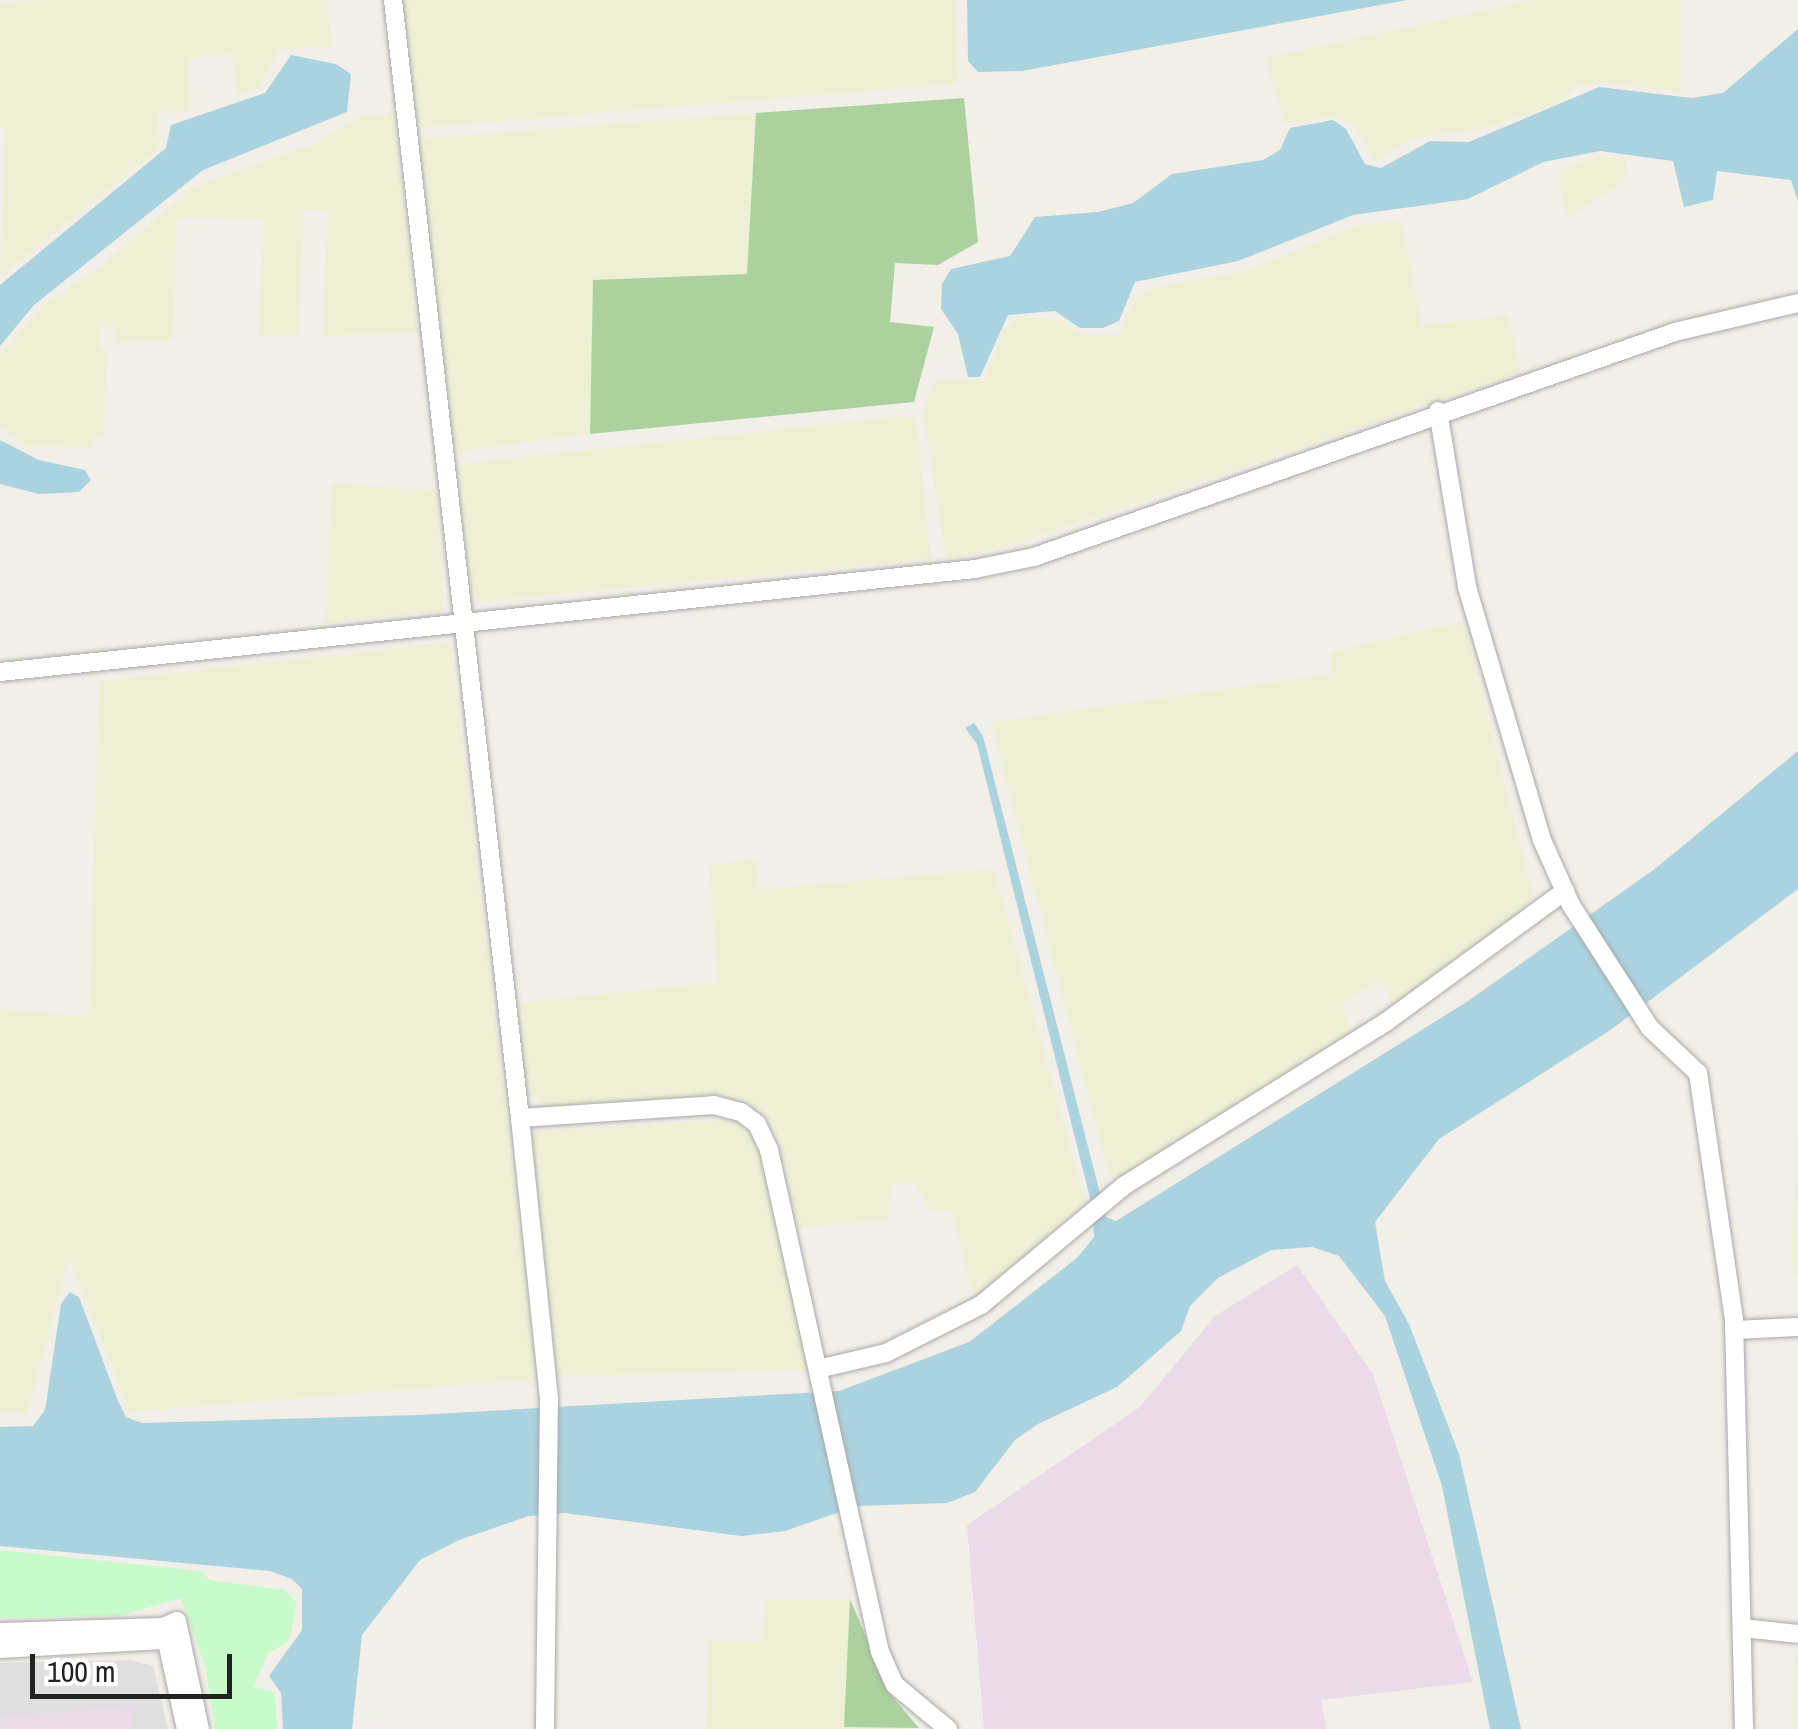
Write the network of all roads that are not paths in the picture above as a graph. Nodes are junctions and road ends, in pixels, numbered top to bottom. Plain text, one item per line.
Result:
1 (393, 0) edge
2 (1798, 303) edge
3 (1438, 411) junction
4 (462, 626) junction
5 (0, 672) edge
6 (1568, 898) junction
7 (520, 1118) junction
8 (1798, 1327) edge
9 (1734, 1330) junction
10 (819, 1371) junction
11 (1742, 1628) junction
12 (0, 1632) edge
13 (172, 1633) junction
14 (1798, 1634) edge
15 (0, 1649) edge
16 (186, 1729) edge
17 (200, 1729) edge
18 (545, 1729) edge
19 (948, 1729) edge
20 (1744, 1729) edge

1 - 4 street
2 - 3 street
3 - 4 street
3 - 6 street
4 - 5 street
4 - 7 street
6 - 9 street
6 - 10 street
7 - 10 street
7 - 18 street
8 - 9 street
9 - 11 street
10 - 19 street
11 - 14 street
11 - 20 street
12 - 13 street
13 - 15 street
13 - 16 street
13 - 17 street

